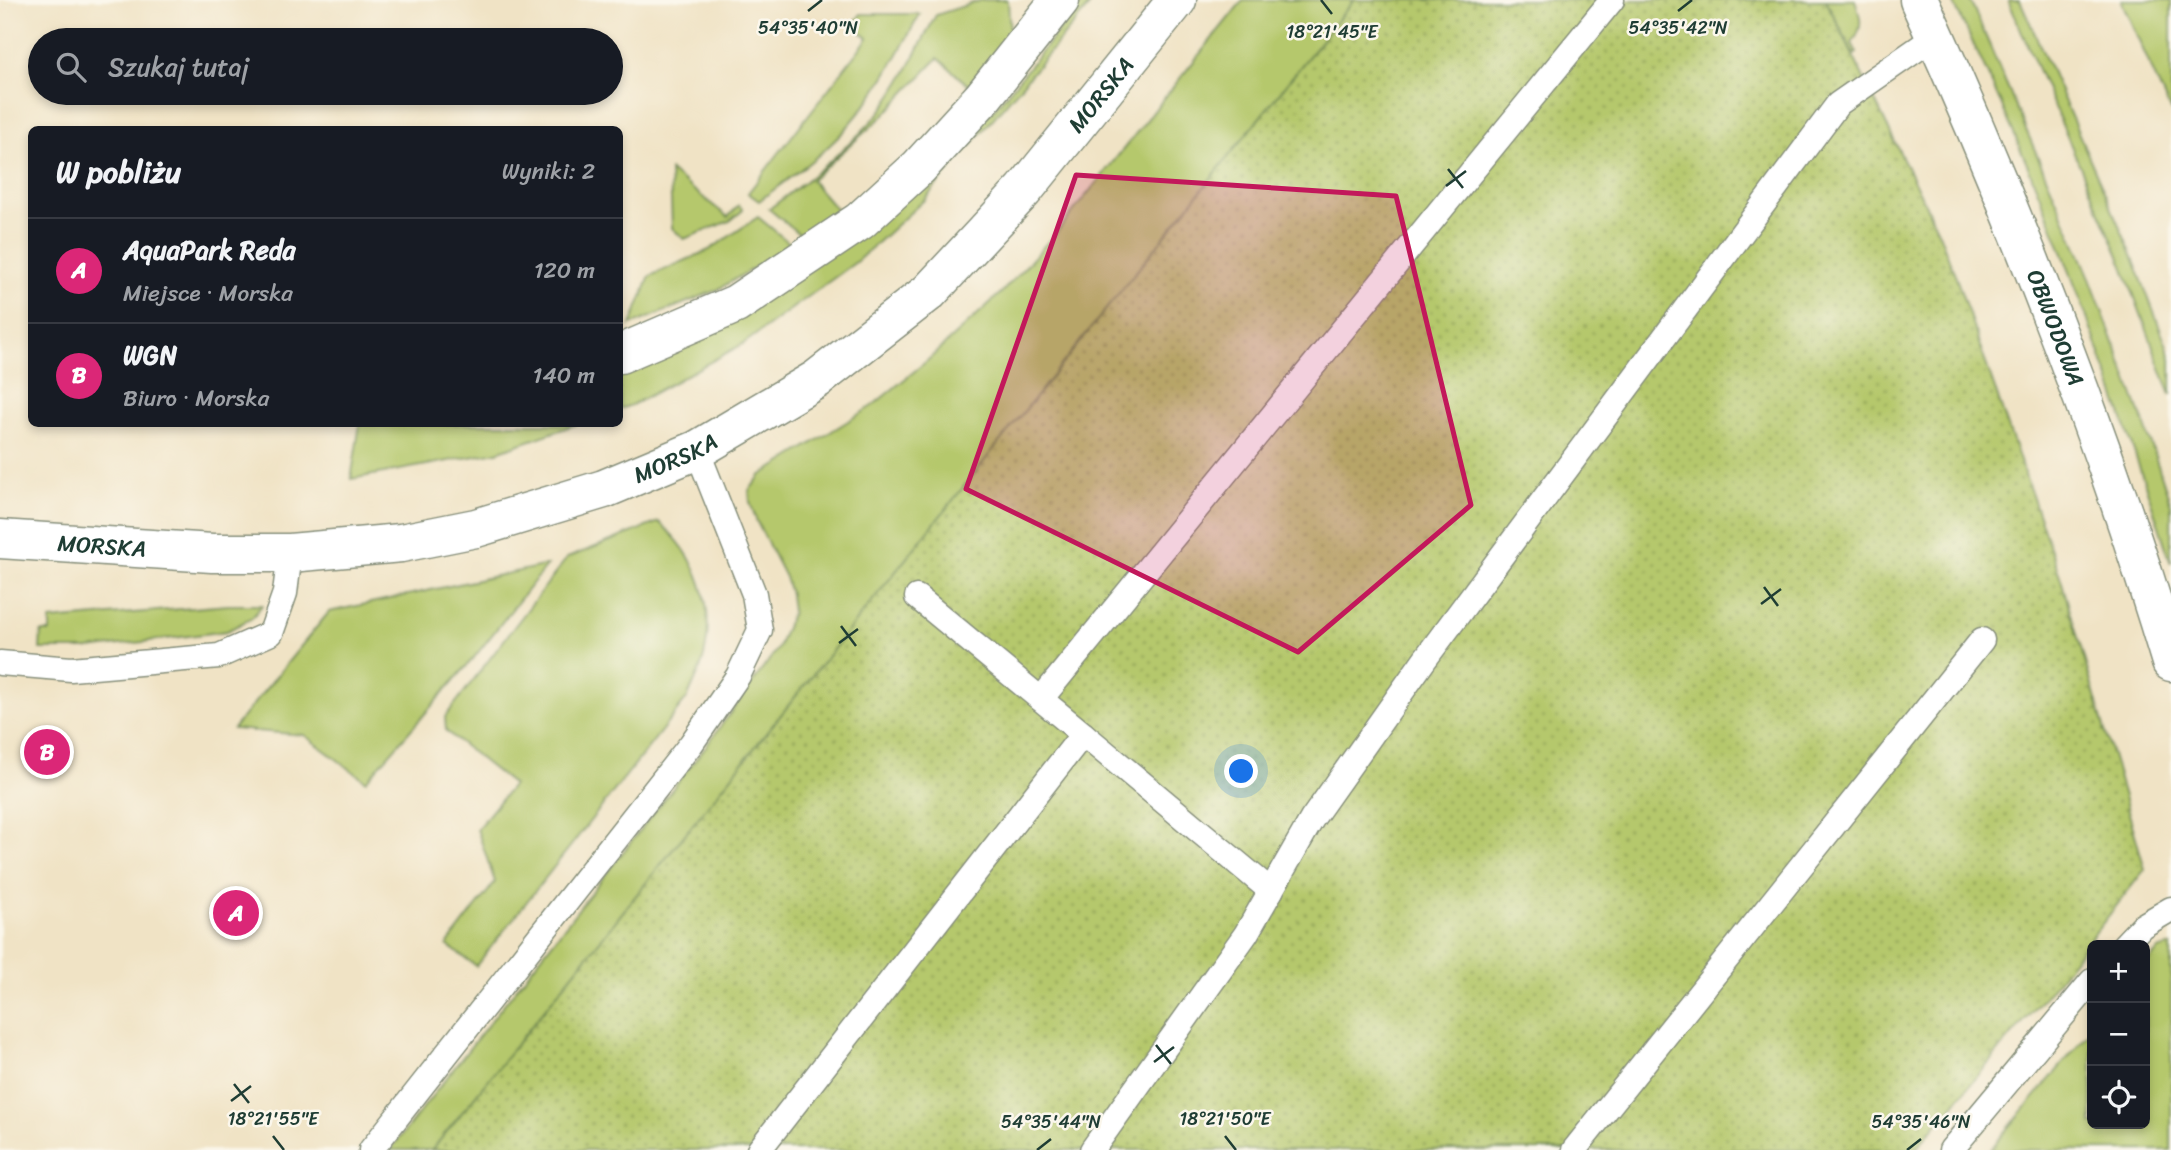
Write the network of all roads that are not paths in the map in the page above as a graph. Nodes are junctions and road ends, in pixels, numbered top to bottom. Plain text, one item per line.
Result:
1 (1060, 0) edge
2 (1177, 0) edge
3 (1612, 0) edge
4 (1919, 0) edge
5 (1936, 36) junction
6 (623, 353) edge
7 (697, 450) junction
8 (0, 539) edge
9 (289, 553) junction
10 (917, 597) dead end
11 (1982, 640) dead end
12 (2171, 662) edge
13 (0, 663) edge
14 (1041, 699) junction
15 (1083, 734) junction
16 (1271, 891) junction
17 (2171, 909) edge
18 (2129, 940) edge
19 (2087, 987) edge
20 (371, 1150) edge
21 (759, 1150) edge
22 (1093, 1150) edge
23 (1574, 1150) edge
24 (1951, 1150) edge

1 - 6 main road
2 - 7 main road, MORSKA
3 - 14 lane
4 - 5 main road, OBWODOWA
5 - 12 main road, OBWODOWA
5 - 16 lane
7 - 9 main road, MORSKA
7 - 20 lane
8 - 9 main road, MORSKA
9 - 13 lane
10 - 14 lane
11 - 23 lane
14 - 15 lane
15 - 16 lane
15 - 21 lane
16 - 22 lane
17 - 18 lane
19 - 24 lane

